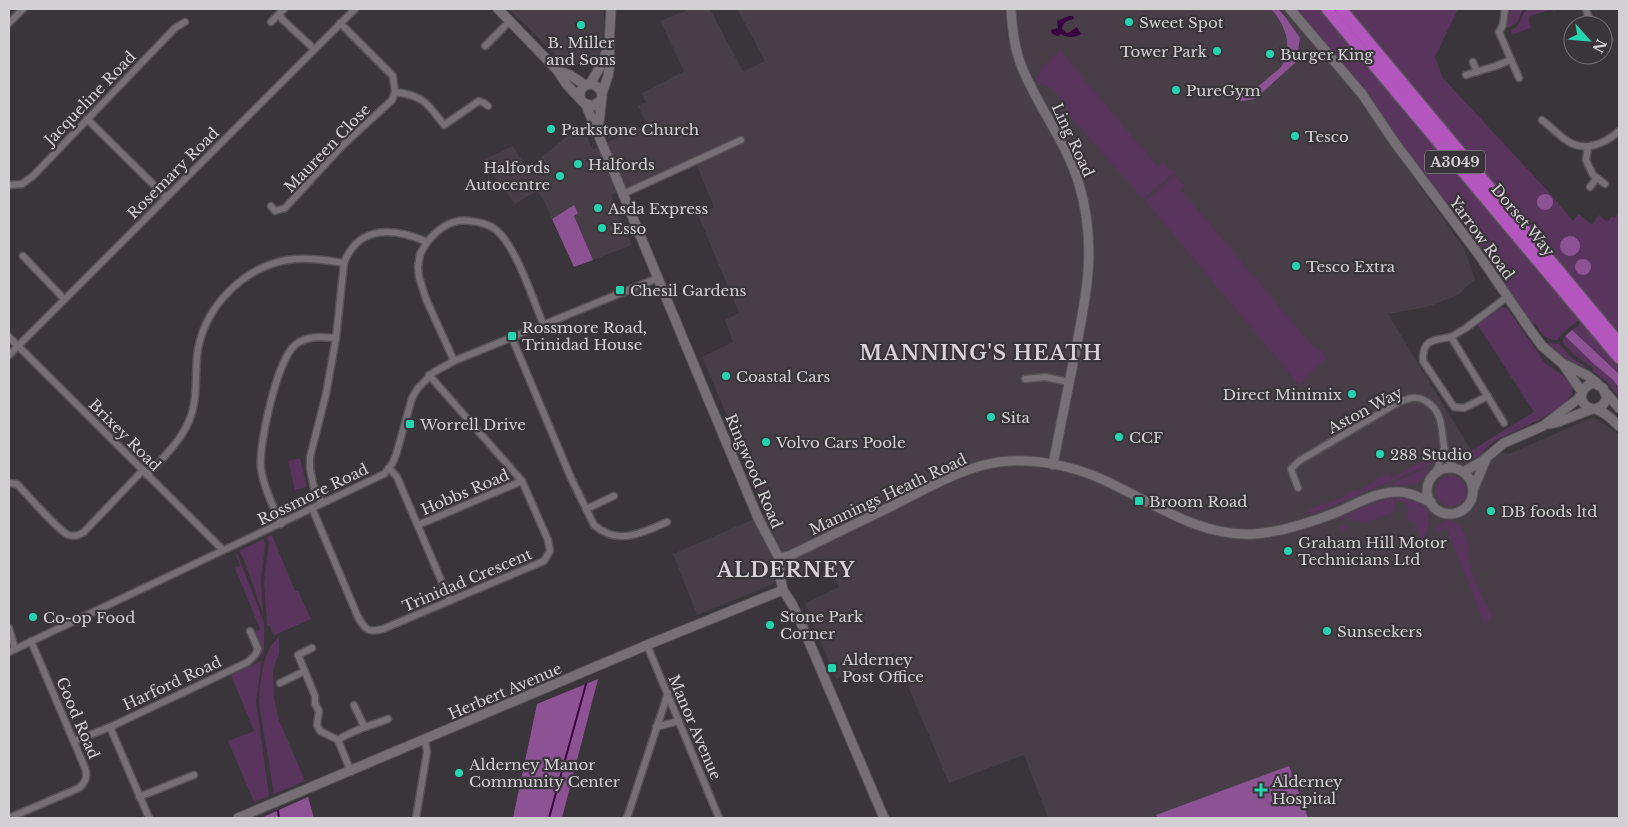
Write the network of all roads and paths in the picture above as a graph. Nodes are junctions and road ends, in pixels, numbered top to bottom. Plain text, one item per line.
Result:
1 (23, 9) edge
2 (355, 9) edge
3 (498, 9) edge
4 (611, 9) edge
5 (1011, 9) edge
6 (1290, 9) edge
7 (1327, 9) edge
8 (1341, 9) edge
9 (1505, 9) edge
10 (282, 11) edge
11 (510, 21) junction
12 (185, 22) dead end
13 (271, 22) dead end
14 (9, 23) edge
15 (340, 23) junction
16 (485, 46) dead end
17 (609, 46) junction
18 (314, 50) junction
19 (1510, 60) junction
20 (1473, 62) dead end
21 (558, 70) junction
22 (1476, 72) junction
23 (1466, 75) dead end
24 (1520, 78) dead end
25 (587, 85) junction
26 (395, 92) junction
27 (601, 97) junction
28 (580, 98) junction
29 (586, 105) junction
30 (488, 106) dead end
31 (87, 119) junction
32 (1542, 120) dead end
33 (1619, 132) edge
34 (598, 133) junction
35 (741, 140) dead end
36 (1588, 147) junction
37 (1597, 178) junction
38 (1605, 184) dead end
39 (9, 186) edge
40 (1590, 187) dead end
41 (623, 194) junction
42 (166, 196) junction
43 (271, 206) dead end
44 (427, 242) junction
45 (23, 256) dead end
46 (344, 263) junction
47 (658, 278) junction
48 (1507, 297) junction
49 (64, 299) junction
50 (544, 326) junction
51 (9, 337) edge
52 (1451, 337) junction
53 (336, 338) junction
54 (512, 338) junction
55 (1619, 343) edge
56 (18, 346) junction
57 (9, 355) edge
58 (1619, 358) edge
59 (454, 361) junction
60 (1562, 363) junction
61 (429, 376) junction
62 (1025, 379) dead end
63 (1069, 382) junction
64 (1598, 384) junction
65 (1582, 393) junction
66 (1606, 394) junction
67 (1488, 396) junction
68 (1619, 408) edge
69 (1594, 409) junction
70 (1504, 423) dead end
71 (1543, 426) junction
72 (1619, 426) edge
73 (1444, 447) junction
74 (1487, 457) junction
75 (1053, 465) junction
76 (390, 468) junction
77 (1459, 470) junction
78 (145, 472) junction
79 (1430, 480) junction
80 (522, 481) junction
81 (9, 483) edge
82 (1298, 488) dead end
83 (1473, 490) junction
84 (1410, 493) junction
85 (614, 496) dead end
86 (1431, 502) junction
87 (322, 503) junction
88 (312, 508) junction
89 (586, 509) junction
90 (667, 522) dead end
91 (280, 524) junction
92 (418, 525) junction
93 (223, 550) junction
94 (779, 558) junction
95 (782, 590) junction
96 (450, 601) junction
97 (9, 628) edge
98 (250, 631) dead end
99 (32, 641) junction
100 (647, 645) junction
101 (312, 648) dead end
102 (12, 650) edge
103 (305, 671) junction
104 (280, 683) dead end
105 (668, 693) junction
106 (354, 705) dead end
107 (388, 718) dead end
108 (679, 721) junction
109 (364, 726) junction
110 (110, 727) junction
111 (656, 727) junction
112 (338, 740) junction
113 (425, 740) junction
114 (74, 741) junction
115 (351, 772) junction
116 (194, 775) dead end
117 (140, 797) junction
118 (9, 818) edge
119 (148, 818) edge
120 (238, 818) edge
121 (416, 818) edge
122 (627, 818) edge
123 (719, 818) edge
124 (884, 818) edge

1 - 14 street
2 - 15 street, Rosemary Road
3 - 11 street
4 - 17 street, Ringwood Road
5 - 63 street, Ling Road
6 - 48 street, Yarrow Road
7 - 58 highway, Dorset Way / A3049
8 - 55 highway, Dorset Way / A3049
9 - 19 street
10 - 13 street
10 - 18 street
11 - 16 street
11 - 21 street
12 - 31 street, Jacqueline Road
15 - 18 street, Rosemary Road
15 - 26 street
17 - 25 street
17 - 27 street, Ringwood Road
18 - 42 street, Rosemary Road
19 - 22 street
19 - 24 street
20 - 22 street
21 - 25 street
21 - 28 street
22 - 23 street
25 - 27 street
25 - 28 street
26 - 30 street
26 - 43 street, Maureen Close
27 - 29 street
27 - 34 street, Ringwood Road
28 - 29 street
29 - 34 street, Ringwood Road
31 - 39 street, Jacqueline Road
31 - 42 street
32 - 36 street
33 - 36 street
34 - 41 street, Ringwood Road
35 - 41 street
36 - 37 street
37 - 38 street
37 - 40 street
41 - 47 street, Ringwood Road
42 - 49 street, Rosemary Road
44 - 46 street
44 - 50 street
44 - 59 street
45 - 49 street
46 - 53 street
46 - 78 street
47 - 50 street, Rossmore Road
47 - 94 street, Ringwood Road
48 - 52 street
48 - 60 street, Yarrow Road
49 - 56 street, Rosemary Road
50 - 54 street, Rossmore Road
51 - 56 street, Brixey Road
52 - 67 street
52 - 67 street
53 - 87 street
53 - 91 street
54 - 59 street, Rossmore Road
54 - 89 street
56 - 57 street, Rosemary Road
56 - 78 street, Brixey Road
59 - 61 street, Rossmore Road
60 - 64 street, Yarrow Road
60 - 65 street, Yarrow Road
61 - 76 street, Rossmore Road
61 - 80 street, Trinidad Crescent
62 - 63 street
63 - 75 street, Ling Road
64 - 65 street
64 - 66 street
65 - 69 street
65 - 71 street
66 - 68 street
66 - 69 street
67 - 70 street
69 - 71 street
69 - 72 street
71 - 74 street
73 - 77 street, Aston Way
73 - 79 street, Aston Way
73 - 82 street, Aston Way
74 - 77 street
74 - 83 street
75 - 84 street, Mannings Heath Road
75 - 94 street, Mannings Heath Road
76 - 87 street, Rossmore Road
76 - 92 street
77 - 79 street
77 - 83 street
78 - 81 street
78 - 93 street, Brixey Road
79 - 84 street
79 - 86 street
80 - 92 street, Hobbs Road
80 - 96 street, Trinidad Crescent
83 - 86 street
84 - 86 street, Mannings Heath Road
85 - 89 street
87 - 88 street, Rossmore Road
88 - 91 street, Rossmore Road
88 - 96 street, Trinidad Crescent
89 - 90 street
91 - 93 street, Rossmore Road
92 - 96 street
93 - 99 street, Rossmore Road
94 - 95 street, Ringwood Road
95 - 100 street, Herbert Avenue
95 - 124 street, Ringwood Road
97 - 102 street
98 - 110 street, Harford Road
99 - 102 street, Rossmore Road
99 - 114 street, Good Road
100 - 105 street, Manor Avenue
100 - 113 street, Herbert Avenue
101 - 103 street
103 - 104 street
103 - 112 street
105 - 108 street, Manor Avenue
105 - 111 street
106 - 109 street
107 - 109 street
108 - 111 street
108 - 123 street, Manor Avenue
109 - 112 street
110 - 114 street, Harford Road
110 - 117 street
111 - 122 street
112 - 115 street
113 - 115 street, Herbert Avenue
113 - 121 street
114 - 118 street, Good Road
115 - 120 street, Herbert Avenue
116 - 117 street
117 - 119 street

